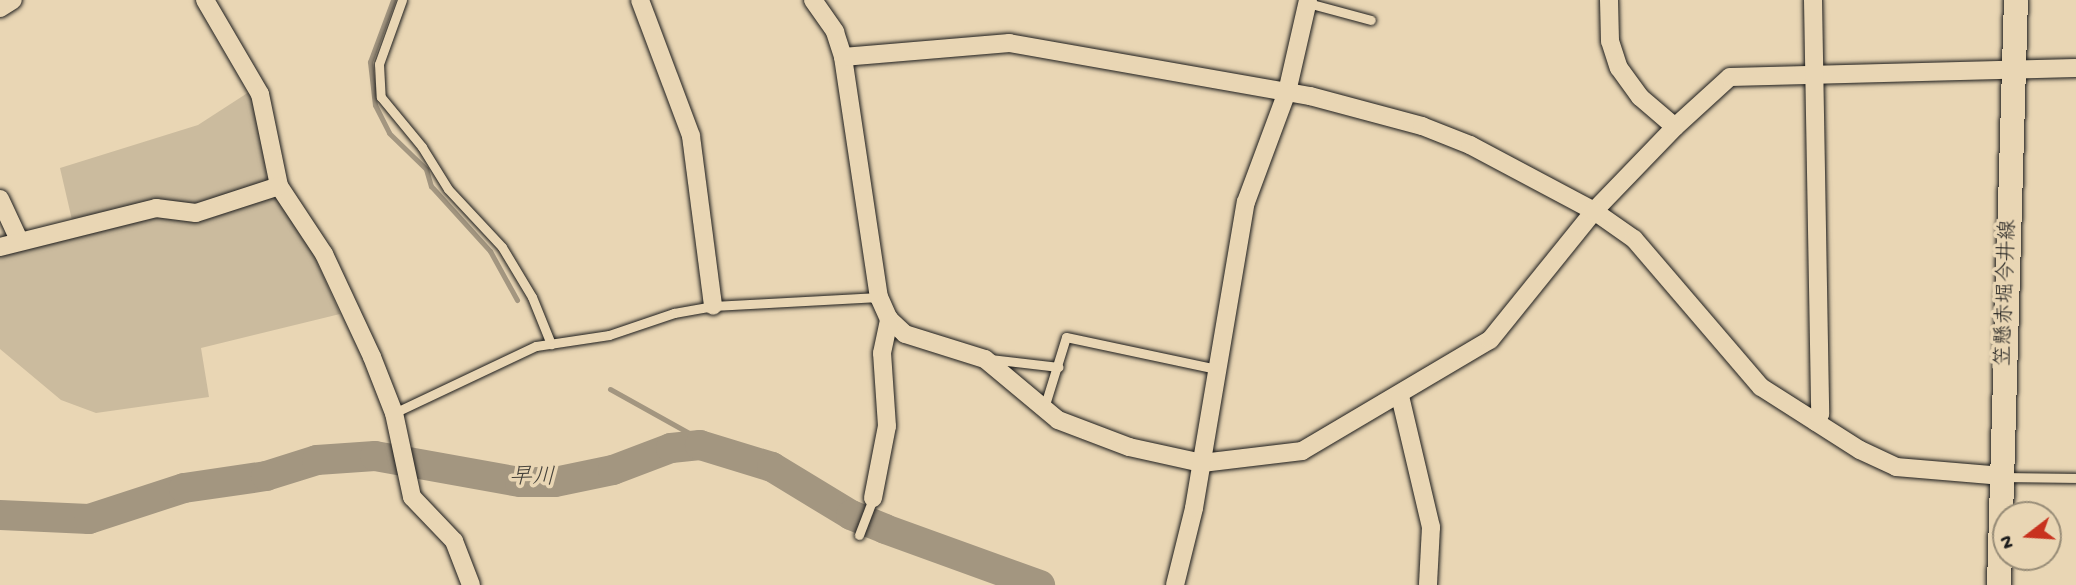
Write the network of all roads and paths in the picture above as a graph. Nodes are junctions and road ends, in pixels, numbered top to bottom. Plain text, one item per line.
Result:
1 (13, 0) edge
2 (205, 0) edge
3 (402, 0) edge
4 (640, 0) edge
5 (813, 0) edge
6 (1609, 0) edge
7 (1813, 0) edge
8 (2016, 0) edge
9 (1308, 1) edge
10 (0, 8) edge
11 (1371, 20) dead end
12 (843, 57) junction
13 (2076, 68) edge
14 (1814, 73) junction
15 (2014, 73) junction
16 (1287, 92) junction
17 (1675, 127) junction
18 (279, 186) junction
19 (0, 199) edge
20 (1594, 211) junction
21 (19, 240) junction
22 (0, 247) edge
23 (879, 298) junction
24 (713, 306) junction
25 (889, 319) junction
26 (551, 344) junction
27 (985, 359) junction
28 (1059, 367) junction
29 (1217, 369) junction
30 (1401, 396) junction
31 (1043, 410) junction
32 (394, 413) junction
33 (1816, 422) junction
34 (1202, 463) junction
35 (2003, 476) junction
36 (2076, 478) edge
37 (873, 498) joint
38 (859, 535) dead end
39 (471, 585) edge
40 (1175, 585) edge
41 (1428, 585) edge
42 (1999, 585) edge

1 - 10 street
2 - 18 street
3 - 26 lane
4 - 24 street
5 - 12 street
6 - 17 street
7 - 14 street
8 - 15 main road, 笠懸赤堀今井線
9 - 11 lane
9 - 16 street
12 - 16 street
12 - 23 street
13 - 15 street
14 - 15 street
14 - 17 street
14 - 33 street
15 - 35 main road, 笠懸赤堀今井線
16 - 20 street
16 - 29 street
17 - 20 street
18 - 21 street
18 - 32 street
19 - 21 street
20 - 30 street
20 - 33 street
21 - 22 street
23 - 24 lane
23 - 25 street
24 - 26 lane
25 - 27 street
25 - 37 street
26 - 32 lane
27 - 28 lane
27 - 31 street
28 - 29 lane
28 - 31 lane
29 - 34 street
30 - 34 street
30 - 41 street
31 - 34 street
32 - 39 street
33 - 35 street
34 - 40 street
35 - 36 lane
35 - 42 main road, 笠懸赤堀今井線
37 - 38 lane

